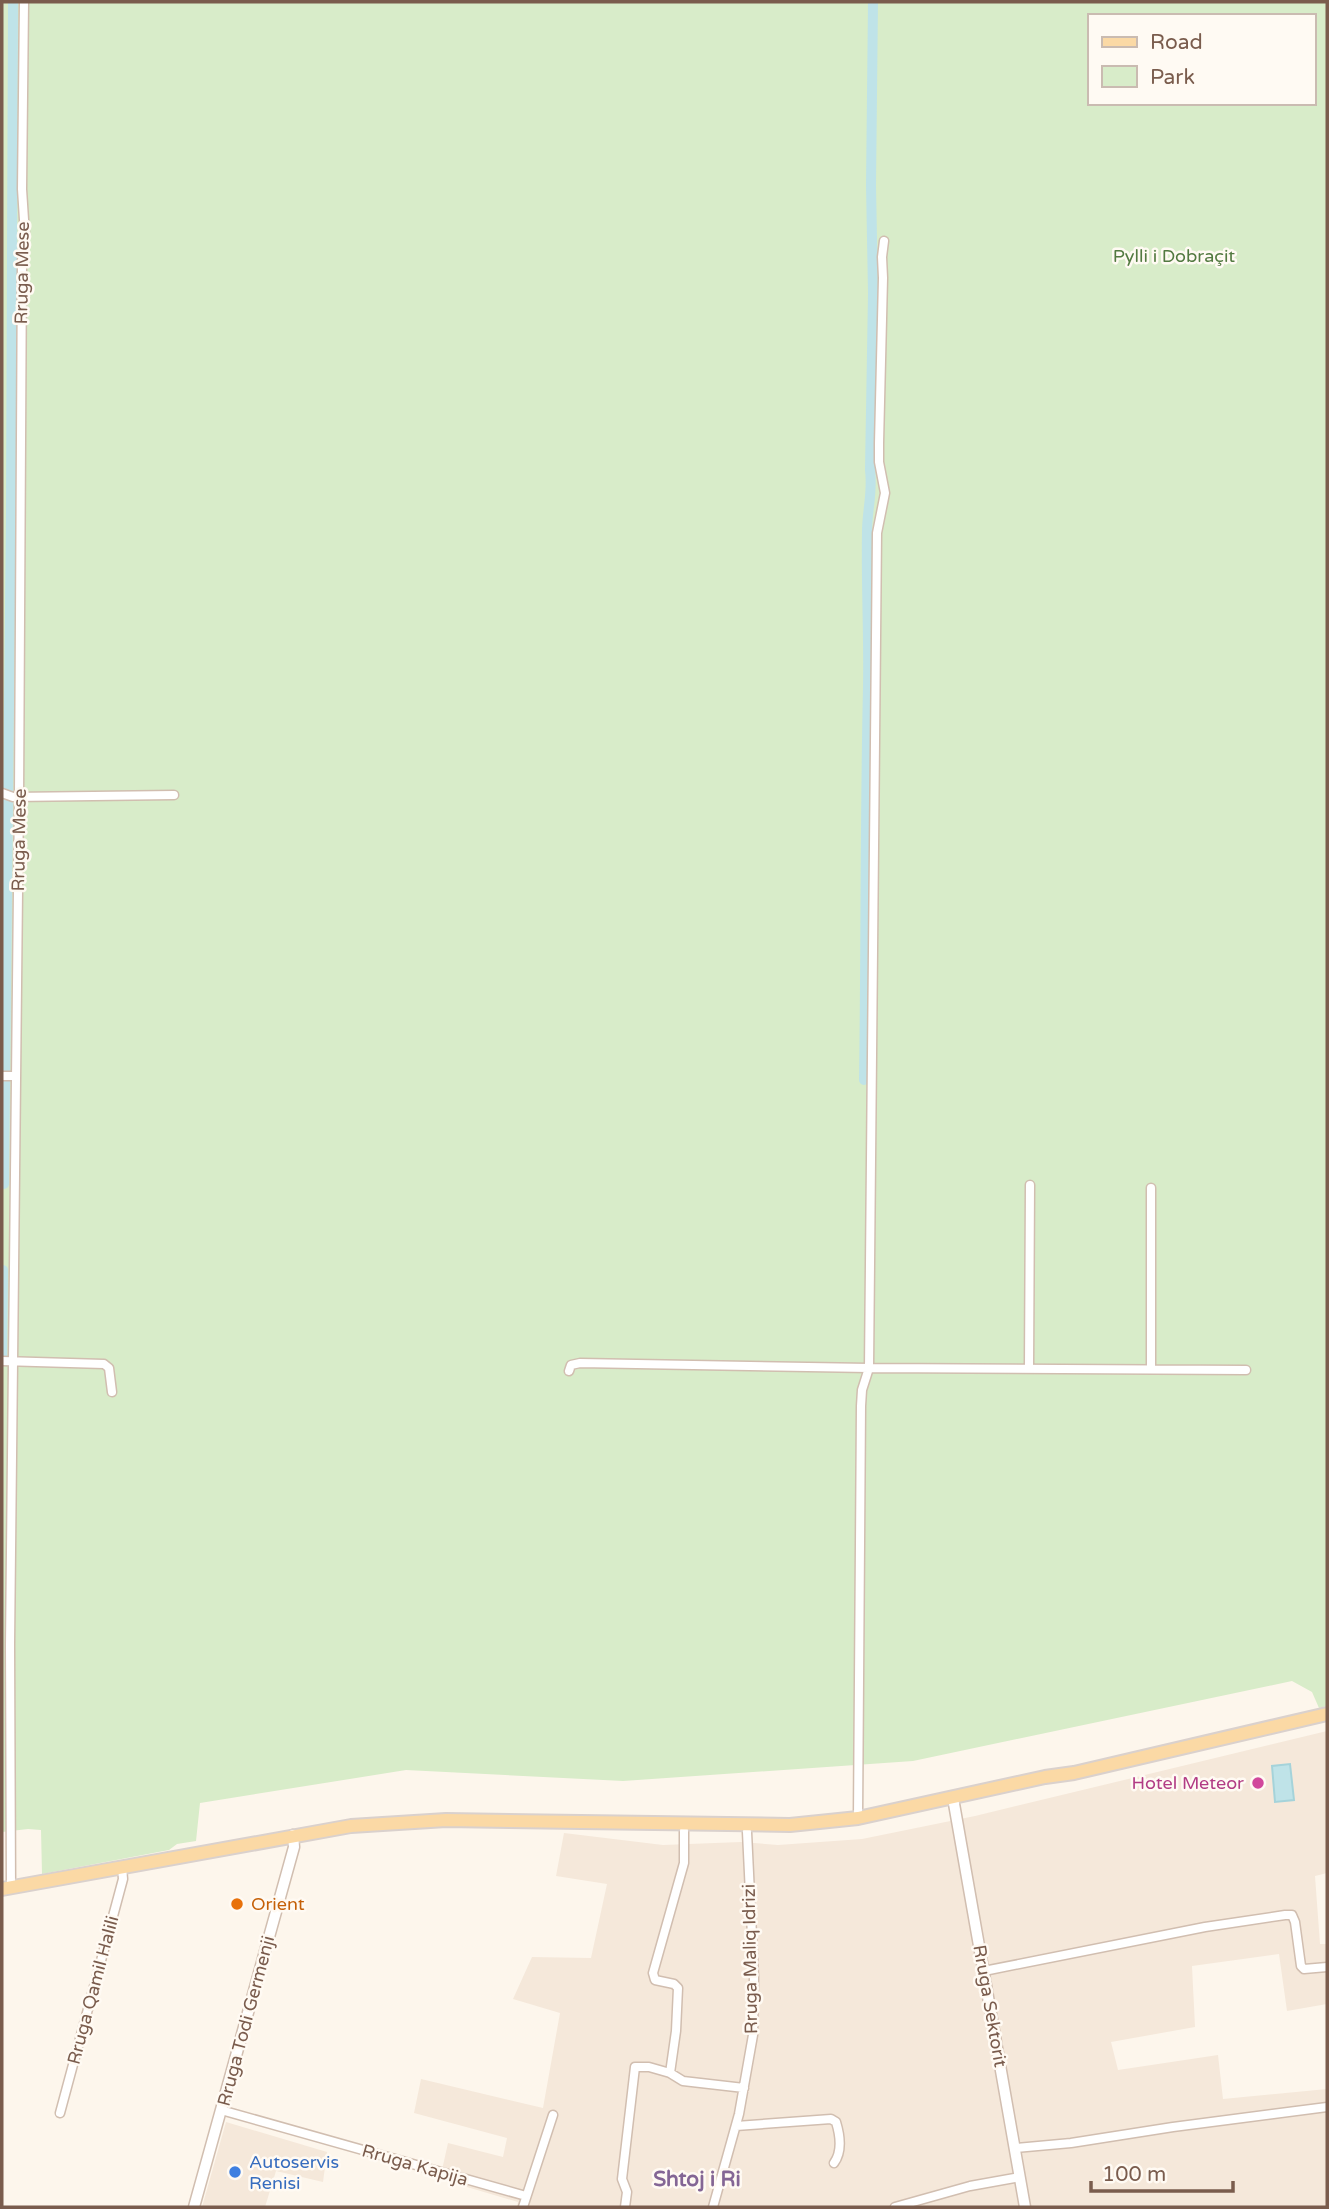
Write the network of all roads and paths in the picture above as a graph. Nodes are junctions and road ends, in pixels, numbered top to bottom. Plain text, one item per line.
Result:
1 (24, 2) edge
2 (884, 241) dead end
3 (2, 793) edge
4 (174, 795) dead end
5 (16, 797) junction
6 (9, 1076) edge
7 (1030, 1185) dead end
8 (1152, 1188) dead end
9 (8, 1361) edge
10 (869, 1368) junction
11 (1029, 1368) junction
12 (1151, 1369) junction
13 (1247, 1370) dead end
14 (569, 1371) dead end
15 (112, 1392) dead end
16 (5, 1644) edge
17 (1327, 1714) edge
18 (953, 1801) junction
19 (858, 1818) junction
20 (570, 1823) junction
21 (684, 1831) junction
22 (747, 1832) junction
23 (293, 1835) junction
24 (122, 1867) junction
25 (6, 1889) edge
26 (1327, 1968) edge
27 (984, 1971) junction
28 (670, 2073) junction
29 (744, 2088) junction
30 (1327, 2107) edge
31 (221, 2110) junction
32 (60, 2113) dead end
33 (552, 2115) dead end
34 (736, 2126) junction
35 (1015, 2148) junction
36 (834, 2163) dead end
37 (1020, 2177) junction
38 (526, 2196) junction
39 (194, 2207) edge
40 (523, 2207) edge
41 (625, 2207) edge
42 (713, 2207) edge
43 (895, 2207) edge
44 (1025, 2207) edge

1 - 5 street, Rruga Mese
2 - 10 street
3 - 5 street
4 - 5 street
5 - 6 street, Rruga Mese
6 - 9 street, Rruga Mese
7 - 11 street
8 - 12 street
9 - 15 street
9 - 16 street, Rruga Mese
10 - 11 street
10 - 14 street
10 - 19 street
11 - 12 street
12 - 13 street
16 - 25 street, Rruga Mese
17 - 18 main road
18 - 19 main road
18 - 22 main road
18 - 27 street, Rruga Sektorit
19 - 20 main road
20 - 21 main road
20 - 23 main road
21 - 22 main road
21 - 28 street
22 - 29 street, Rruga Maliq Idrizi
23 - 24 main road
23 - 31 street, Rruga Todi Germenji
24 - 25 main road
24 - 32 street, Rruga Qamil Halili
26 - 27 street
27 - 35 street, Rruga Sektorit
28 - 29 street
28 - 41 street
29 - 34 street, Rruga Maliq Idrizi
30 - 35 street
31 - 38 street, Rruga Kapija
31 - 39 street, Rruga Todi Germenji
33 - 38 street
34 - 36 street
34 - 42 street, Rruga Maliq Idrizi
35 - 37 street, Rruga Sektorit
37 - 43 street
37 - 44 street, Rruga Sektorit
38 - 40 street

